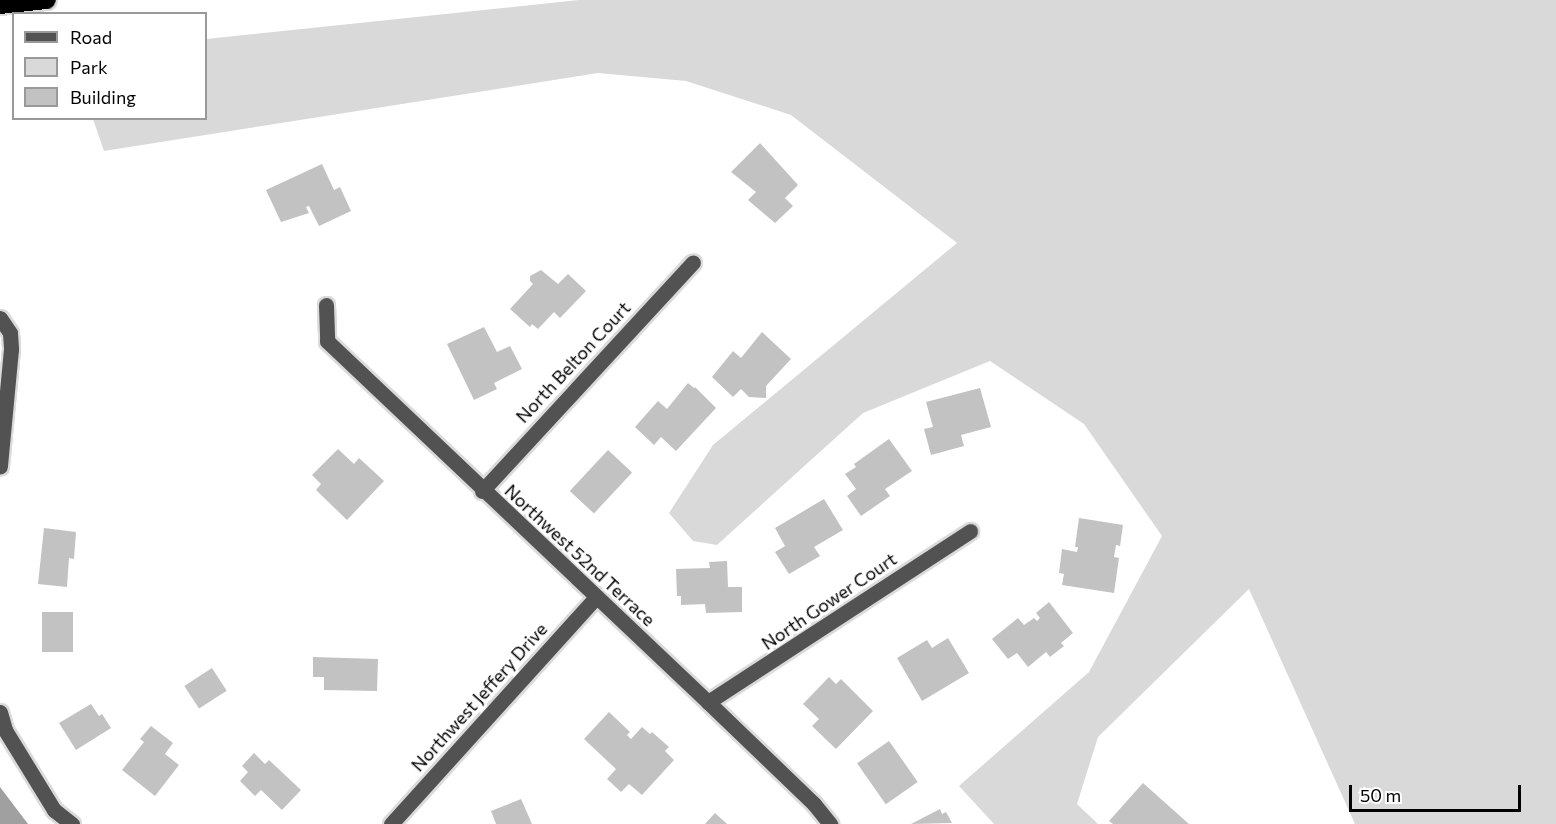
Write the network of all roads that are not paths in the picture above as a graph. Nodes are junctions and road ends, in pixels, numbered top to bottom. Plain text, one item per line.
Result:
1 (47, 0) edge
2 (0, 5) edge
3 (693, 262) dead end
4 (326, 305) dead end
5 (3, 321) edge
6 (0, 466) edge
7 (482, 491) junction
8 (970, 531) dead end
9 (596, 597) junction
10 (708, 702) junction
11 (0, 711) edge
12 (72, 824) edge
13 (391, 824) edge
14 (830, 824) edge

1 - 2 highway
3 - 7 street, North Belton Court
4 - 7 street, Northwest 52nd Terrace
5 - 6 street
7 - 9 street, Northwest 52nd Terrace
8 - 10 street, North Gower Court
9 - 10 street, Northwest 52nd Terrace
9 - 13 street, Northwest Jeffery Drive
10 - 14 street, Northwest 52nd Terrace
11 - 12 street

